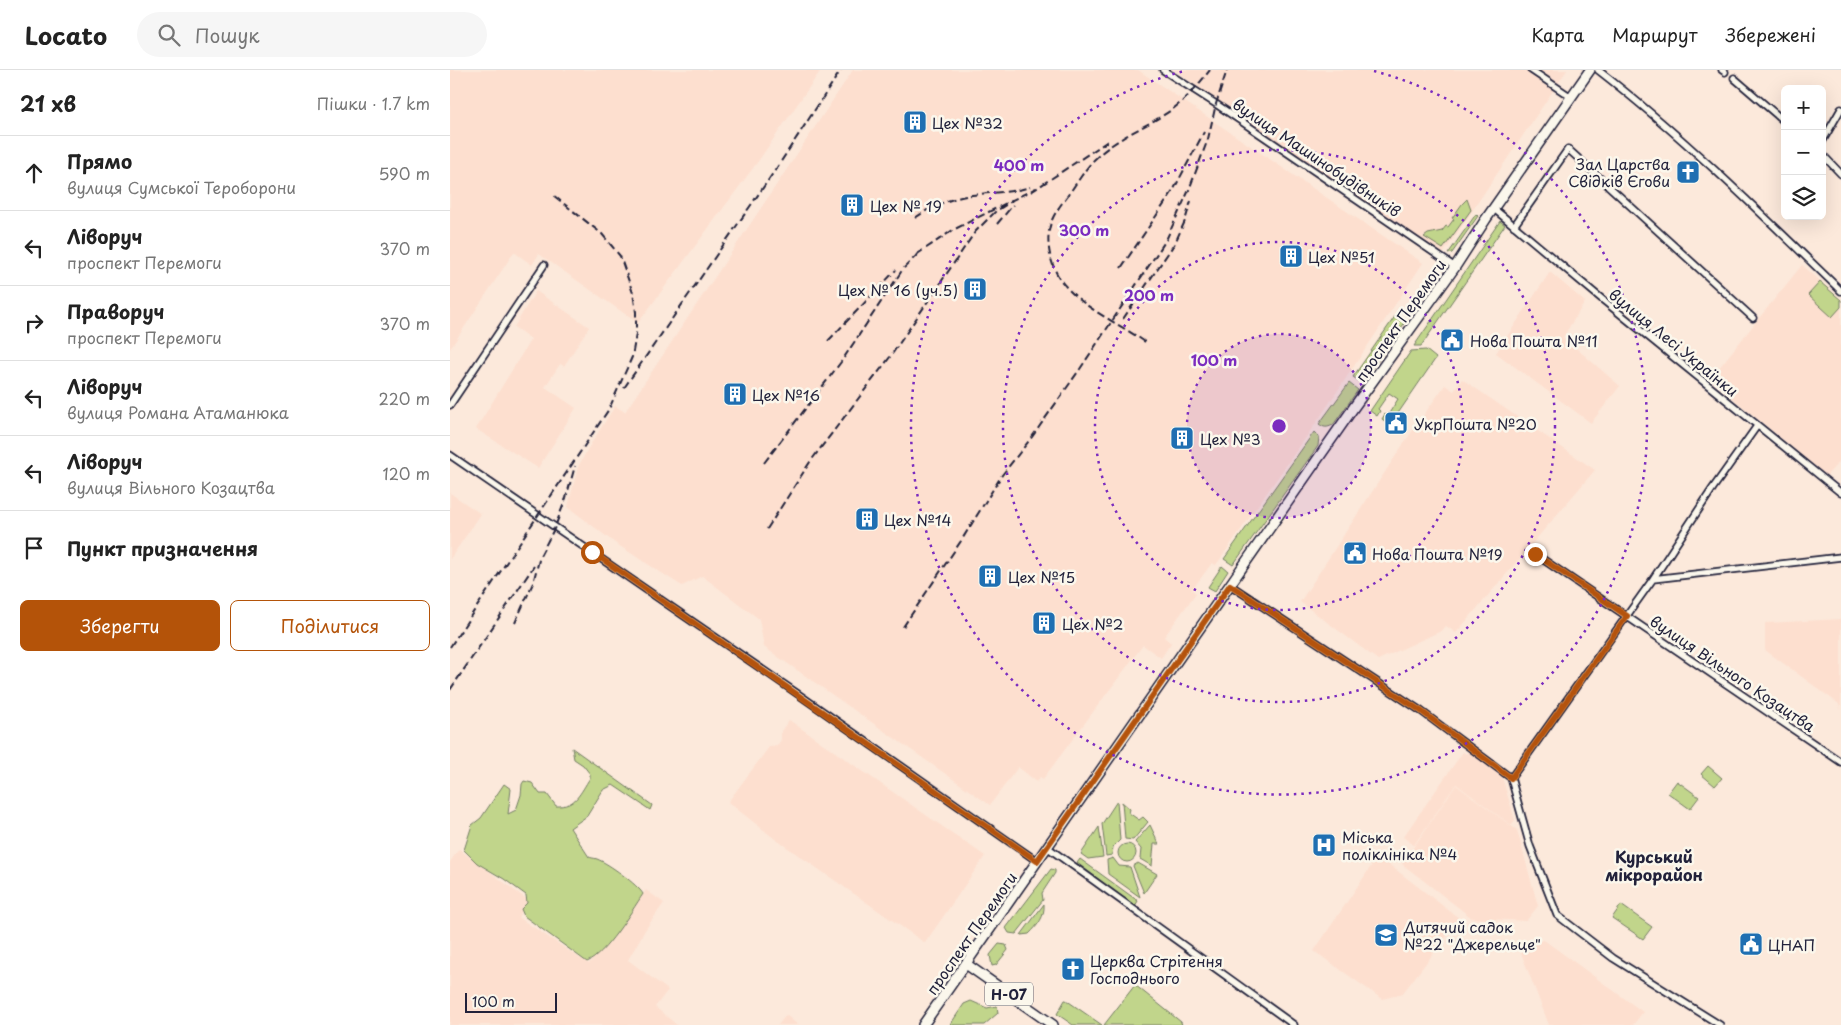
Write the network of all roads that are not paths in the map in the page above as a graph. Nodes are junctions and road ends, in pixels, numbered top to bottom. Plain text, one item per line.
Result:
1 (1163, 70) edge
2 (1531, 70) edge
3 (1590, 70) edge
4 (1598, 70) edge
5 (1734, 78) dead end
6 (1571, 97) junction
7 (1841, 109) edge
8 (1781, 119) edge
9 (1826, 135) edge
10 (1826, 158) edge
11 (1841, 174) edge
12 (1493, 208) junction
13 (1514, 226) junction
14 (544, 265) dead end
15 (1455, 267) junction
16 (1841, 291) edge
17 (1753, 318) dead end
18 (450, 405) edge
19 (1757, 426) junction
20 (450, 455) edge
21 (1841, 493) edge
22 (1535, 554) dead end
23 (1841, 557) edge
24 (1653, 579) junction
25 (1230, 585) junction
26 (1627, 616) junction
27 (1841, 762) edge
28 (1511, 778) junction
29 (1047, 847) junction
30 (1037, 861) junction
31 (966, 964) junction
32 (923, 1025) edge
33 (1053, 1025) edge
34 (1294, 1025) edge
35 (1720, 1025) edge

1 - 15 street, вулиця Машинобудівників
2 - 6 street
3 - 6 main road, проспект Перемоги
4 - 16 street
5 - 8 street
6 - 12 main road, проспект Перемоги
7 - 9 street
10 - 11 street
12 - 13 street, вулиця Лесі Українки
12 - 15 main road, проспект Перемоги
13 - 17 street
13 - 19 street, вулиця Лесі Українки
14 - 18 street
15 - 25 main road, проспект Перемоги
19 - 21 street, вулиця Лесі Українки
19 - 24 street
20 - 30 street
22 - 26 street, вулиця Вільного Козацтва
23 - 24 street
24 - 26 street
25 - 28 street
25 - 29 main road, проспект Перемоги
26 - 27 street, вулиця Вільного Козацтва
26 - 28 street
28 - 35 street
29 - 30 main road, проспект Перемоги
29 - 34 street
30 - 31 main road, проспект Перемоги
31 - 32 main road, проспект Перемоги
31 - 33 main road, Н-07

